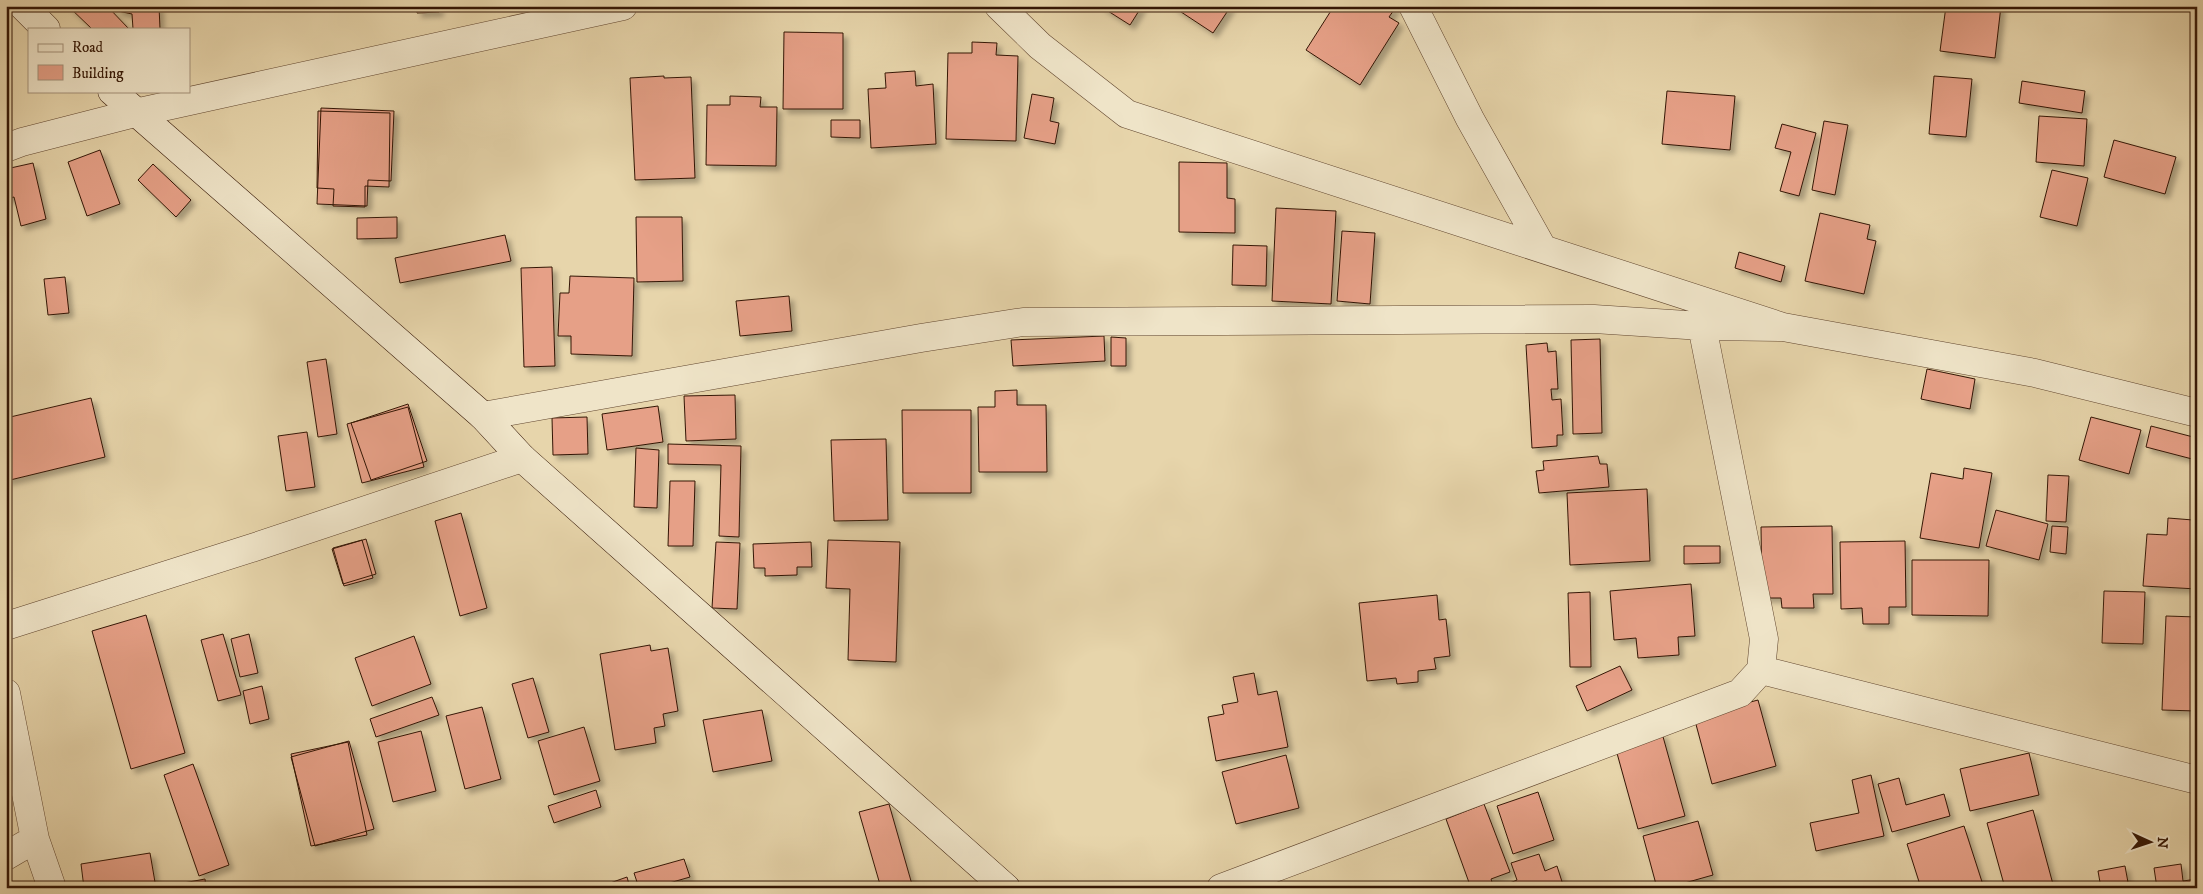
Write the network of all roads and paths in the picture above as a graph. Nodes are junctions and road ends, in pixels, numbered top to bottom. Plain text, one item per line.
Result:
1 (23, 6) edge
2 (622, 6) edge
3 (999, 6) edge
4 (1413, 6) edge
5 (45, 28) edge
6 (113, 92) edge
7 (135, 113) junction
8 (6, 148) edge
9 (1544, 249) junction
10 (1702, 326) junction
11 (1783, 327) junction
12 (2197, 413) edge
13 (483, 416) junction
14 (522, 458) junction
15 (6, 626) edge
16 (1761, 670) junction
17 (6, 693) edge
18 (2197, 780) edge
19 (35, 839) junction
20 (6, 856) edge
21 (52, 888) edge
22 (1006, 888) edge
23 (1221, 888) edge

1 - 5 street
2 - 7 street
3 - 9 street
4 - 9 street
6 - 7 street
7 - 8 street
7 - 13 street
9 - 11 street
10 - 11 street
10 - 13 street
10 - 16 street
11 - 12 street
13 - 14 street
14 - 15 street
14 - 22 street
16 - 18 street
16 - 23 street
17 - 19 street
19 - 20 street
19 - 21 street

